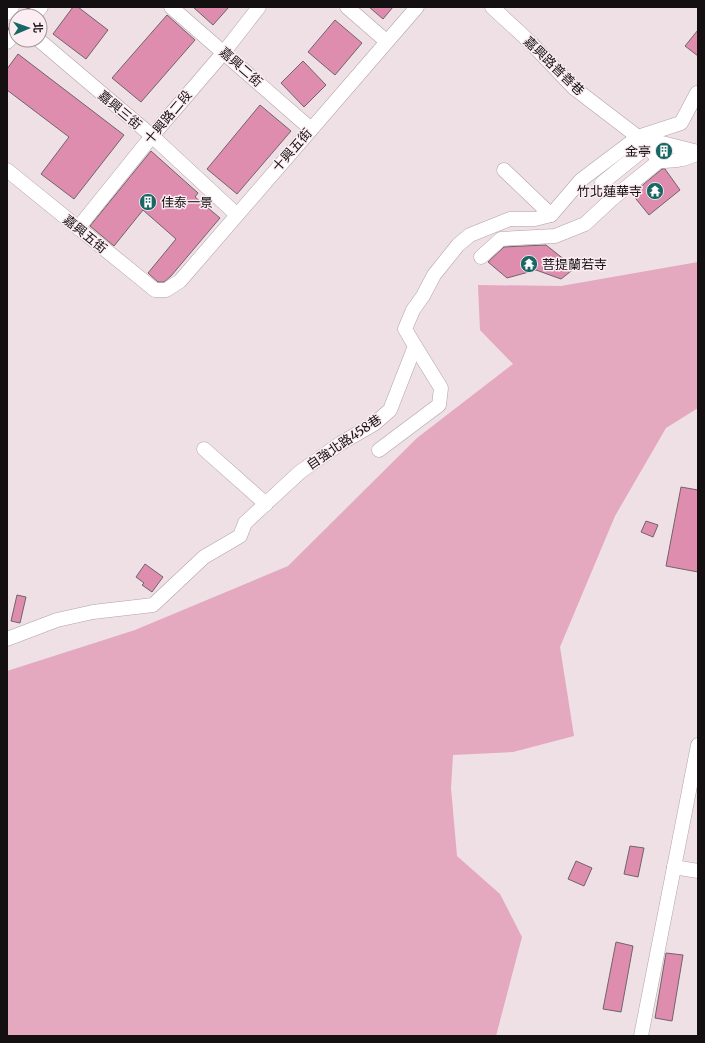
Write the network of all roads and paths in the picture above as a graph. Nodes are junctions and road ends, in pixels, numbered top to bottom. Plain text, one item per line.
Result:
1 (171, 7) edge
2 (259, 7) edge
3 (347, 7) edge
4 (417, 7) edge
5 (492, 7) edge
6 (386, 41) junction
7 (48, 48) edge
8 (224, 52) junction
9 (697, 93) dead end
10 (311, 129) junction
11 (152, 136) junction
12 (638, 137) junction
13 (698, 153) edge
14 (7, 170) edge
15 (504, 170) dead end
16 (236, 214) junction
17 (551, 215) junction
18 (78, 228) junction
19 (480, 257) dead end
20 (166, 290) joint
21 (415, 346) junction
22 (204, 449) dead end
23 (379, 450) dead end
24 (266, 504) junction
25 (7, 639) edge
26 (698, 745) edge
27 (674, 867) junction
28 (698, 871) edge
29 (641, 1036) edge

1 - 8 street, 嘉興二街
2 - 8 street, 十興路二段
3 - 6 street
4 - 6 street, 十興五街
5 - 12 street, 嘉興路普善巷
6 - 10 street, 十興五街
7 - 11 street, 嘉興三街
8 - 10 street, 嘉興二街
8 - 11 street, 十興路二段
9 - 12 street
10 - 16 street, 十興五街
11 - 16 street, 嘉興三街
11 - 18 street, 十興路二段
12 - 13 street
12 - 17 street
13 - 19 street
14 - 18 street, 嘉興五街
15 - 17 street
16 - 20 street, 十興五街
17 - 21 street
18 - 20 street, 嘉興五街
21 - 23 street
21 - 24 street, 自強北路458巷
22 - 24 street
24 - 25 street, 自強北路458巷
26 - 27 street
27 - 28 street
27 - 29 street

